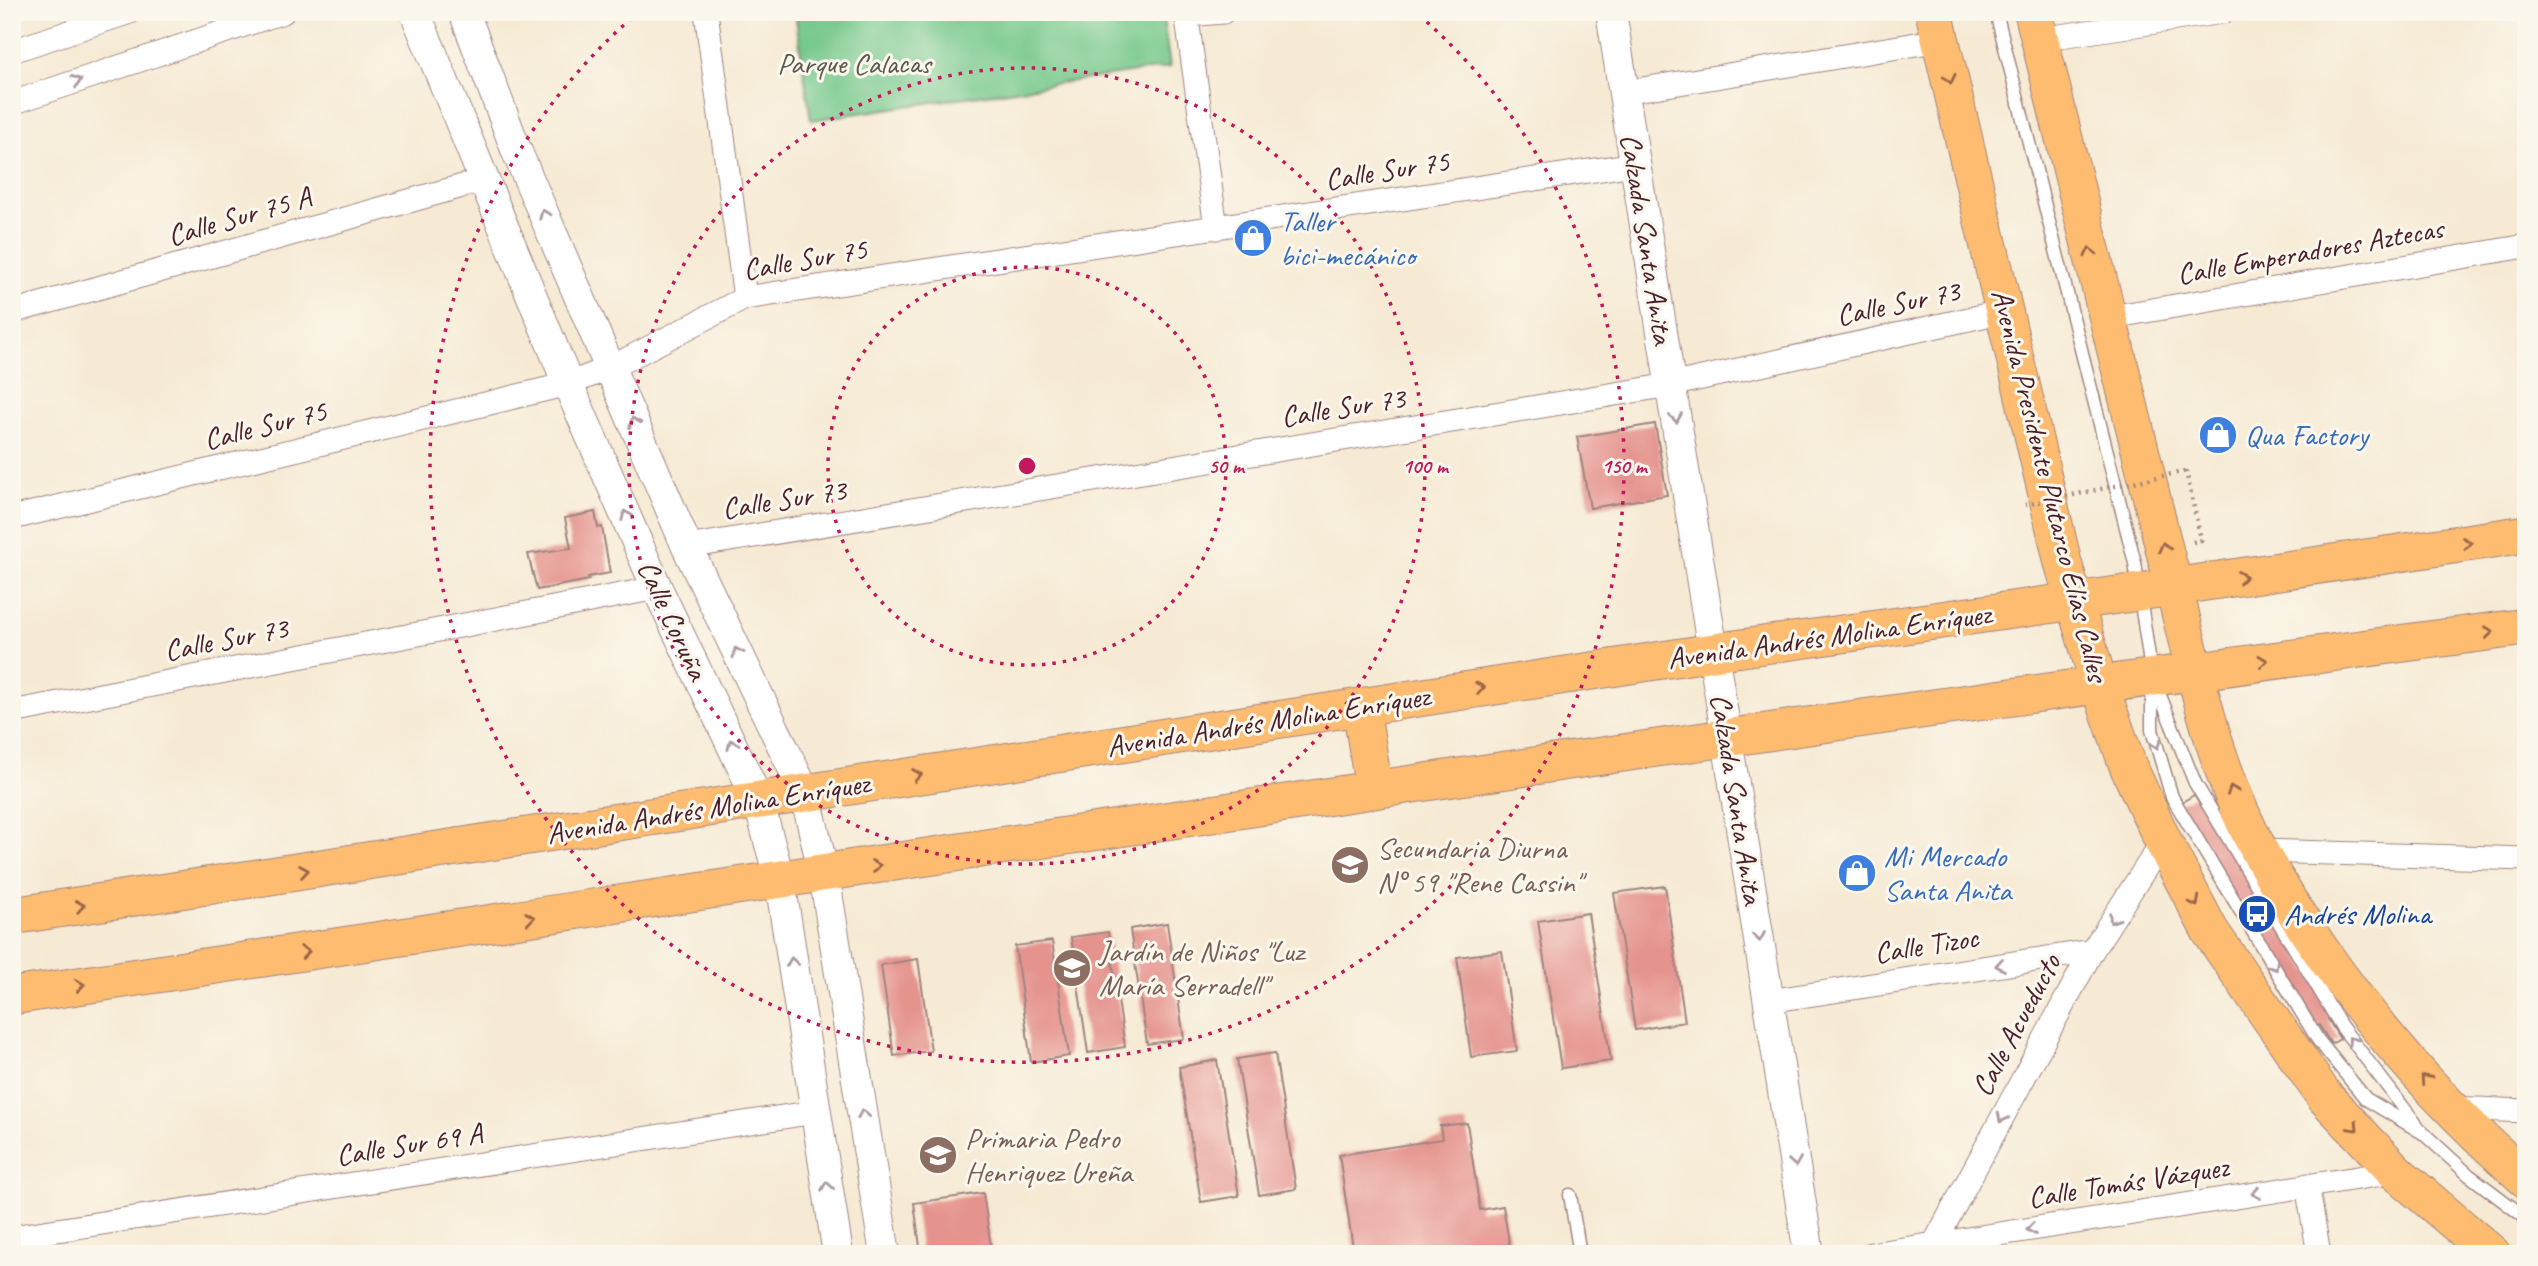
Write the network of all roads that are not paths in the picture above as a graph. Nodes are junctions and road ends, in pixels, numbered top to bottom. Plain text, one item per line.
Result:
1 (130, 12) edge
2 (283, 12) edge
3 (415, 12) edge
4 (464, 12) edge
5 (706, 12) edge
6 (1223, 12) edge
7 (1611, 12) edge
8 (1996, 12) edge
9 (2222, 12) edge
10 (1186, 14) edge
11 (1938, 26) edge
12 (2036, 26) edge
13 (12, 51) edge
14 (1624, 92) junction
15 (12, 103) edge
16 (1635, 164) junction
17 (484, 180) junction
18 (1216, 228) junction
19 (2526, 246) edge
20 (745, 298) junction
21 (2005, 311) junction
22 (12, 312) edge
23 (2105, 318) junction
24 (610, 368) junction
25 (568, 384) junction
26 (1670, 385) junction
27 (12, 519) edge
28 (2526, 534) edge
29 (687, 547) junction
30 (657, 588) junction
31 (2157, 590) junction
32 (2074, 602) junction
33 (2526, 627) edge
34 (1714, 652) junction
35 (2196, 670) junction
36 (2152, 677) junction
37 (2099, 684) junction
38 (1362, 706) junction
39 (12, 712) edge
40 (1727, 737) junction
41 (1374, 790) junction
42 (805, 793) junction
43 (758, 800) junction
44 (2163, 841) junction
45 (2259, 851) junction
46 (2526, 859) edge
47 (824, 874) junction
48 (780, 881) junction
49 (12, 916) edge
50 (2092, 951) junction
51 (12, 996) edge
52 (1769, 1001) junction
53 (2451, 1108) junction
54 (2526, 1111) edge
55 (815, 1112) junction
56 (2423, 1133) junction
57 (2396, 1172) junction
58 (2526, 1179) edge
59 (2307, 1185) junction
60 (1570, 1195) dead end
61 (2526, 1218) edge
62 (12, 1237) edge
63 (1934, 1244) junction
64 (838, 1254) edge
65 (885, 1254) edge
66 (1580, 1254) edge
67 (1810, 1254) edge
68 (1871, 1254) edge
69 (2319, 1254) edge
70 (2492, 1254) edge

1 - 13 street
15 -> 2 street
3 - 17 street, Calle Coruña
24 -> 4 street, Calle Coruña
5 - 20 street
6 - 10 street
7 - 14 street, Calzada Santa Anita
8 - 31 lane
9 - 12 street
10 - 18 street
11 - 14 street
11 -> 21 main road, Avenida Presidente Plutarco Elías Calles
23 -> 12 main road
14 - 16 street, Calzada Santa Anita
16 - 18 street, Calle Sur 75
16 - 26 street, Calzada Santa Anita
17 - 22 street, Calle Sur 75 A
17 - 25 street, Calle Coruña
18 - 20 street, Calle Sur 75
19 - 23 street, Calle Emperadores Aztecas
20 - 24 street, Calle Sur 75
21 - 26 street, Calle Sur 73
21 - 32 main road, Avenida Presidente Plutarco Elías Calles
31 -> 23 main road
24 - 25 street, Calle Sur 75
29 -> 24 street, Calle Coruña
25 - 27 street, Calle Sur 75
30 -> 25 street, Calle Coruña
26 - 29 street, Calle Sur 73
26 -> 34 street, Calzada Santa Anita
31 -> 28 main road, Avenida Andrés Molina Enríquez
42 -> 29 street, Calle Coruña
30 - 39 street, Calle Sur 73
43 -> 30 street, Calle Coruña
31 - 32 main road, Avenida Andrés Molina Enríquez
31 - 35 main road
31 - 36 lane
32 - 34 main road, Avenida Andrés Molina Enríquez
32 - 37 main road, Avenida Presidente Plutarco Elías Calles
35 -> 33 main road
38 -> 34 main road, Avenida Andrés Molina Enríquez
34 - 40 street, Calzada Santa Anita
35 - 36 main road
45 -> 35 main road
36 - 37 main road
56 -> 36 lane
36 -> 56 lane
37 - 40 main road
37 - 44 main road, Avenida Presidente Plutarco Elías Calles
38 - 41 main road
42 -> 38 main road, Avenida Andrés Molina Enríquez
40 - 41 main road
40 -> 52 street, Calzada Santa Anita
47 -> 41 main road
42 - 43 main road, Avenida Andrés Molina Enríquez
42 - 47 street, Calle Coruña
43 - 48 street, Calle Coruña
49 -> 43 main road, Avenida Andrés Molina Enríquez
44 -> 50 street, Calle Acueducto
44 -> 57 main road, Avenida Presidente Plutarco Elías Calles
45 - 46 street
53 -> 45 main road
47 - 48 main road
65 -> 47 street, Calle Coruña
51 -> 48 main road
55 -> 48 street, Calle Coruña
50 -> 52 street, Calle Tizoc
50 -> 63 street, Calle Acueducto
52 -> 67 street, Calzada Santa Anita
53 - 54 street
53 - 58 main road
55 - 62 street, Calle Sur 69 A
64 -> 55 street, Calle Coruña
56 - 61 lane
57 - 59 street, Calle Tomás Vázquez
57 - 70 main road, Avenida Presidente Plutarco Elías Calles
59 -> 63 street, Calle Tomás Vázquez
59 - 69 street
60 - 66 lane
63 - 68 street, Calle Tomás Vázquez

